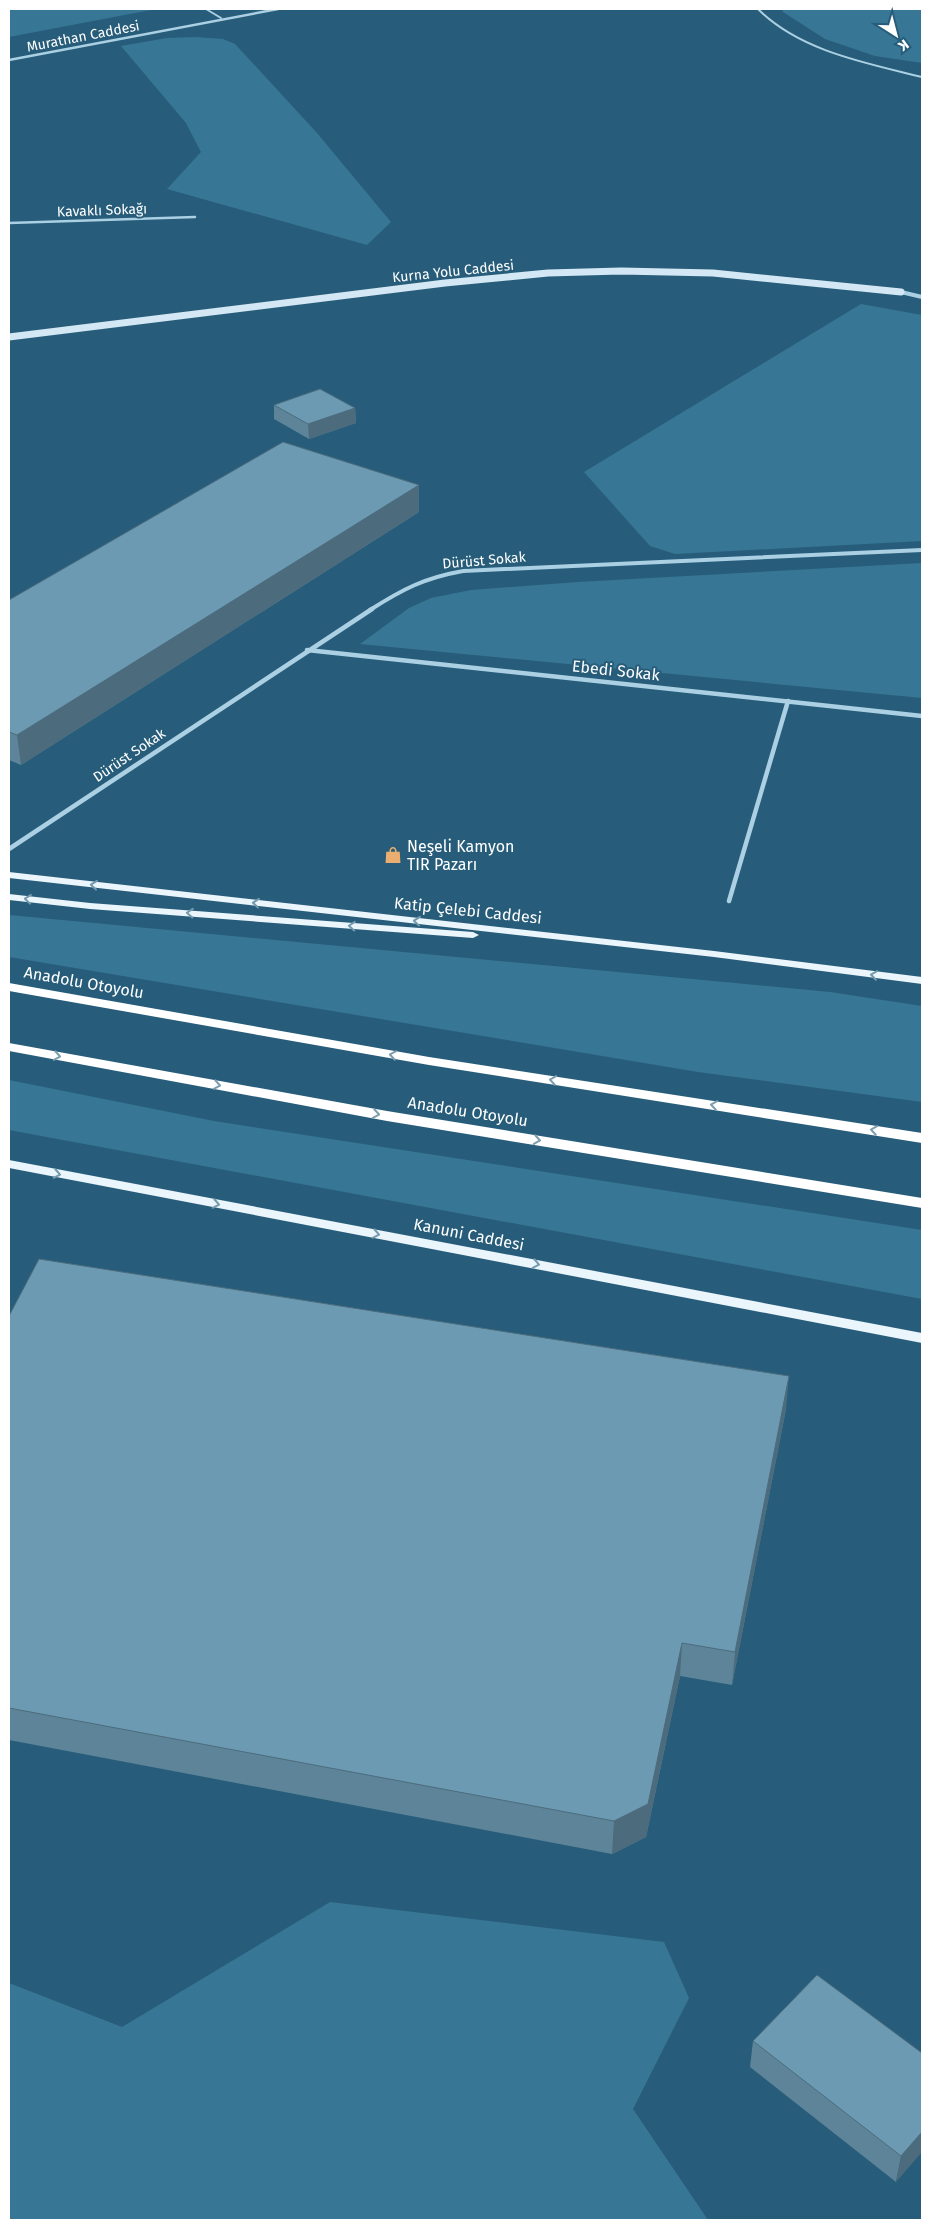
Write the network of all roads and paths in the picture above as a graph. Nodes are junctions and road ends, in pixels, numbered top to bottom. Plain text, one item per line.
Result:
1 (206, 9) edge
2 (278, 9) edge
3 (758, 9) edge
4 (221, 18) junction
5 (9, 60) edge
6 (922, 76) edge
7 (196, 217) dead end
8 (9, 223) edge
9 (901, 292) joint
10 (922, 297) edge
11 (9, 337) edge
12 (922, 550) edge
13 (307, 650) junction
14 (788, 701) junction
15 (922, 716) edge
16 (9, 849) edge
17 (9, 875) edge
18 (9, 897) edge
19 (729, 901) dead end
20 (714, 954) junction
21 (922, 981) edge
22 (9, 987) edge
23 (9, 1047) edge
24 (922, 1138) edge
25 (9, 1164) edge
26 (922, 1203) edge
27 (922, 1338) edge

1 - 4 lane
2 - 4 street, Murathan Caddesi
3 - 6 lane
4 - 5 street, Murathan Caddesi
7 - 8 street, Kavaklı Sokağı
9 - 10 street
9 - 11 street, Kurna Yolu Caddesi
12 - 13 street, Dürüst Sokak
13 - 14 street, Ebedi Sokak
13 - 16 street, Dürüst Sokak
14 - 15 street, Ebedi Sokak
14 - 19 street
20 -> 17 main road, Katip Çelebi Caddesi
20 -> 18 main road
21 -> 20 main road, Katip Çelebi Caddesi
24 -> 22 highway, Anadolu Otoyolu
23 -> 26 highway, Anadolu Otoyolu
25 -> 27 main road, Kanuni Caddesi

